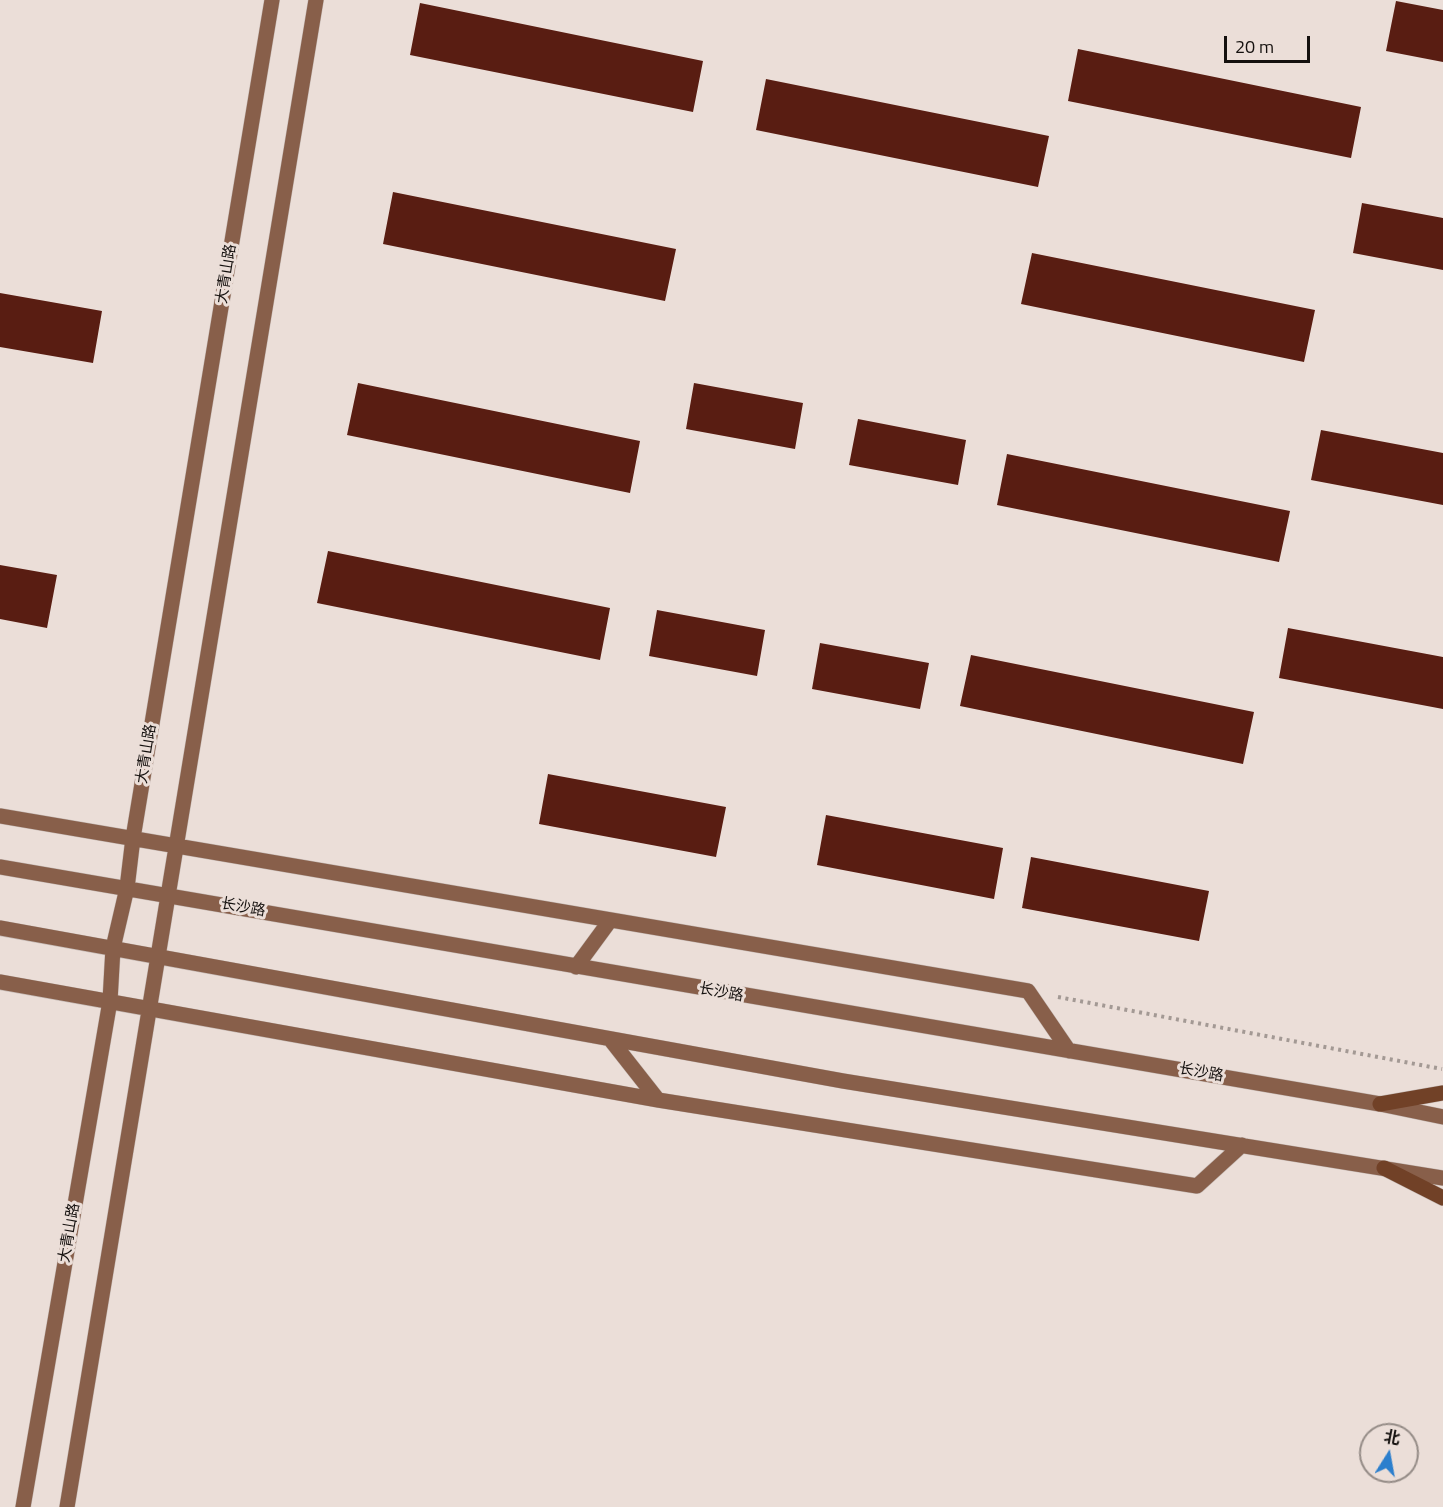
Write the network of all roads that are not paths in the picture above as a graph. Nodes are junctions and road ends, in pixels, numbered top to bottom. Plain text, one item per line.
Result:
1 (272, 0) edge
2 (316, 0) edge
3 (0, 816) edge
4 (133, 838) junction
5 (177, 845) junction
6 (0, 867) edge
7 (128, 888) junction
8 (169, 895) junction
9 (609, 922) junction
10 (0, 928) edge
11 (113, 948) junction
12 (157, 957) junction
13 (576, 967) junction
14 (0, 982) edge
15 (110, 1001) junction
16 (149, 1008) junction
17 (610, 1039) junction
18 (1070, 1051) junction
19 (1443, 1093) edge
20 (658, 1100) junction
21 (1380, 1104) junction
22 (1443, 1117) edge
23 (1242, 1145) junction
24 (1384, 1168) junction
25 (1443, 1178) edge
26 (1443, 1198) edge
27 (23, 1507) edge
28 (67, 1507) edge

1 - 4 street, 大青山路
2 - 5 street
3 - 4 street
4 - 5 street
4 - 7 street, 大青山路
5 - 8 street
5 - 9 street
6 - 7 street, 长沙路
7 - 8 street, 长沙路
7 - 11 street, 大青山路
8 - 12 street
8 - 13 street, 长沙路
9 - 13 street
9 - 18 street
10 - 11 street
11 - 12 street
11 - 15 street, 大青山路
12 - 16 street
12 - 17 street
13 - 18 street, 长沙路
14 - 15 street
15 - 16 street
15 - 27 street, 大青山路
16 - 20 street
16 - 28 street
17 - 20 street
17 - 23 street
18 - 21 street, 长沙路
19 - 21 main road
20 - 23 street
21 - 22 street, 长沙路
23 - 24 street
24 - 25 street
24 - 26 main road

